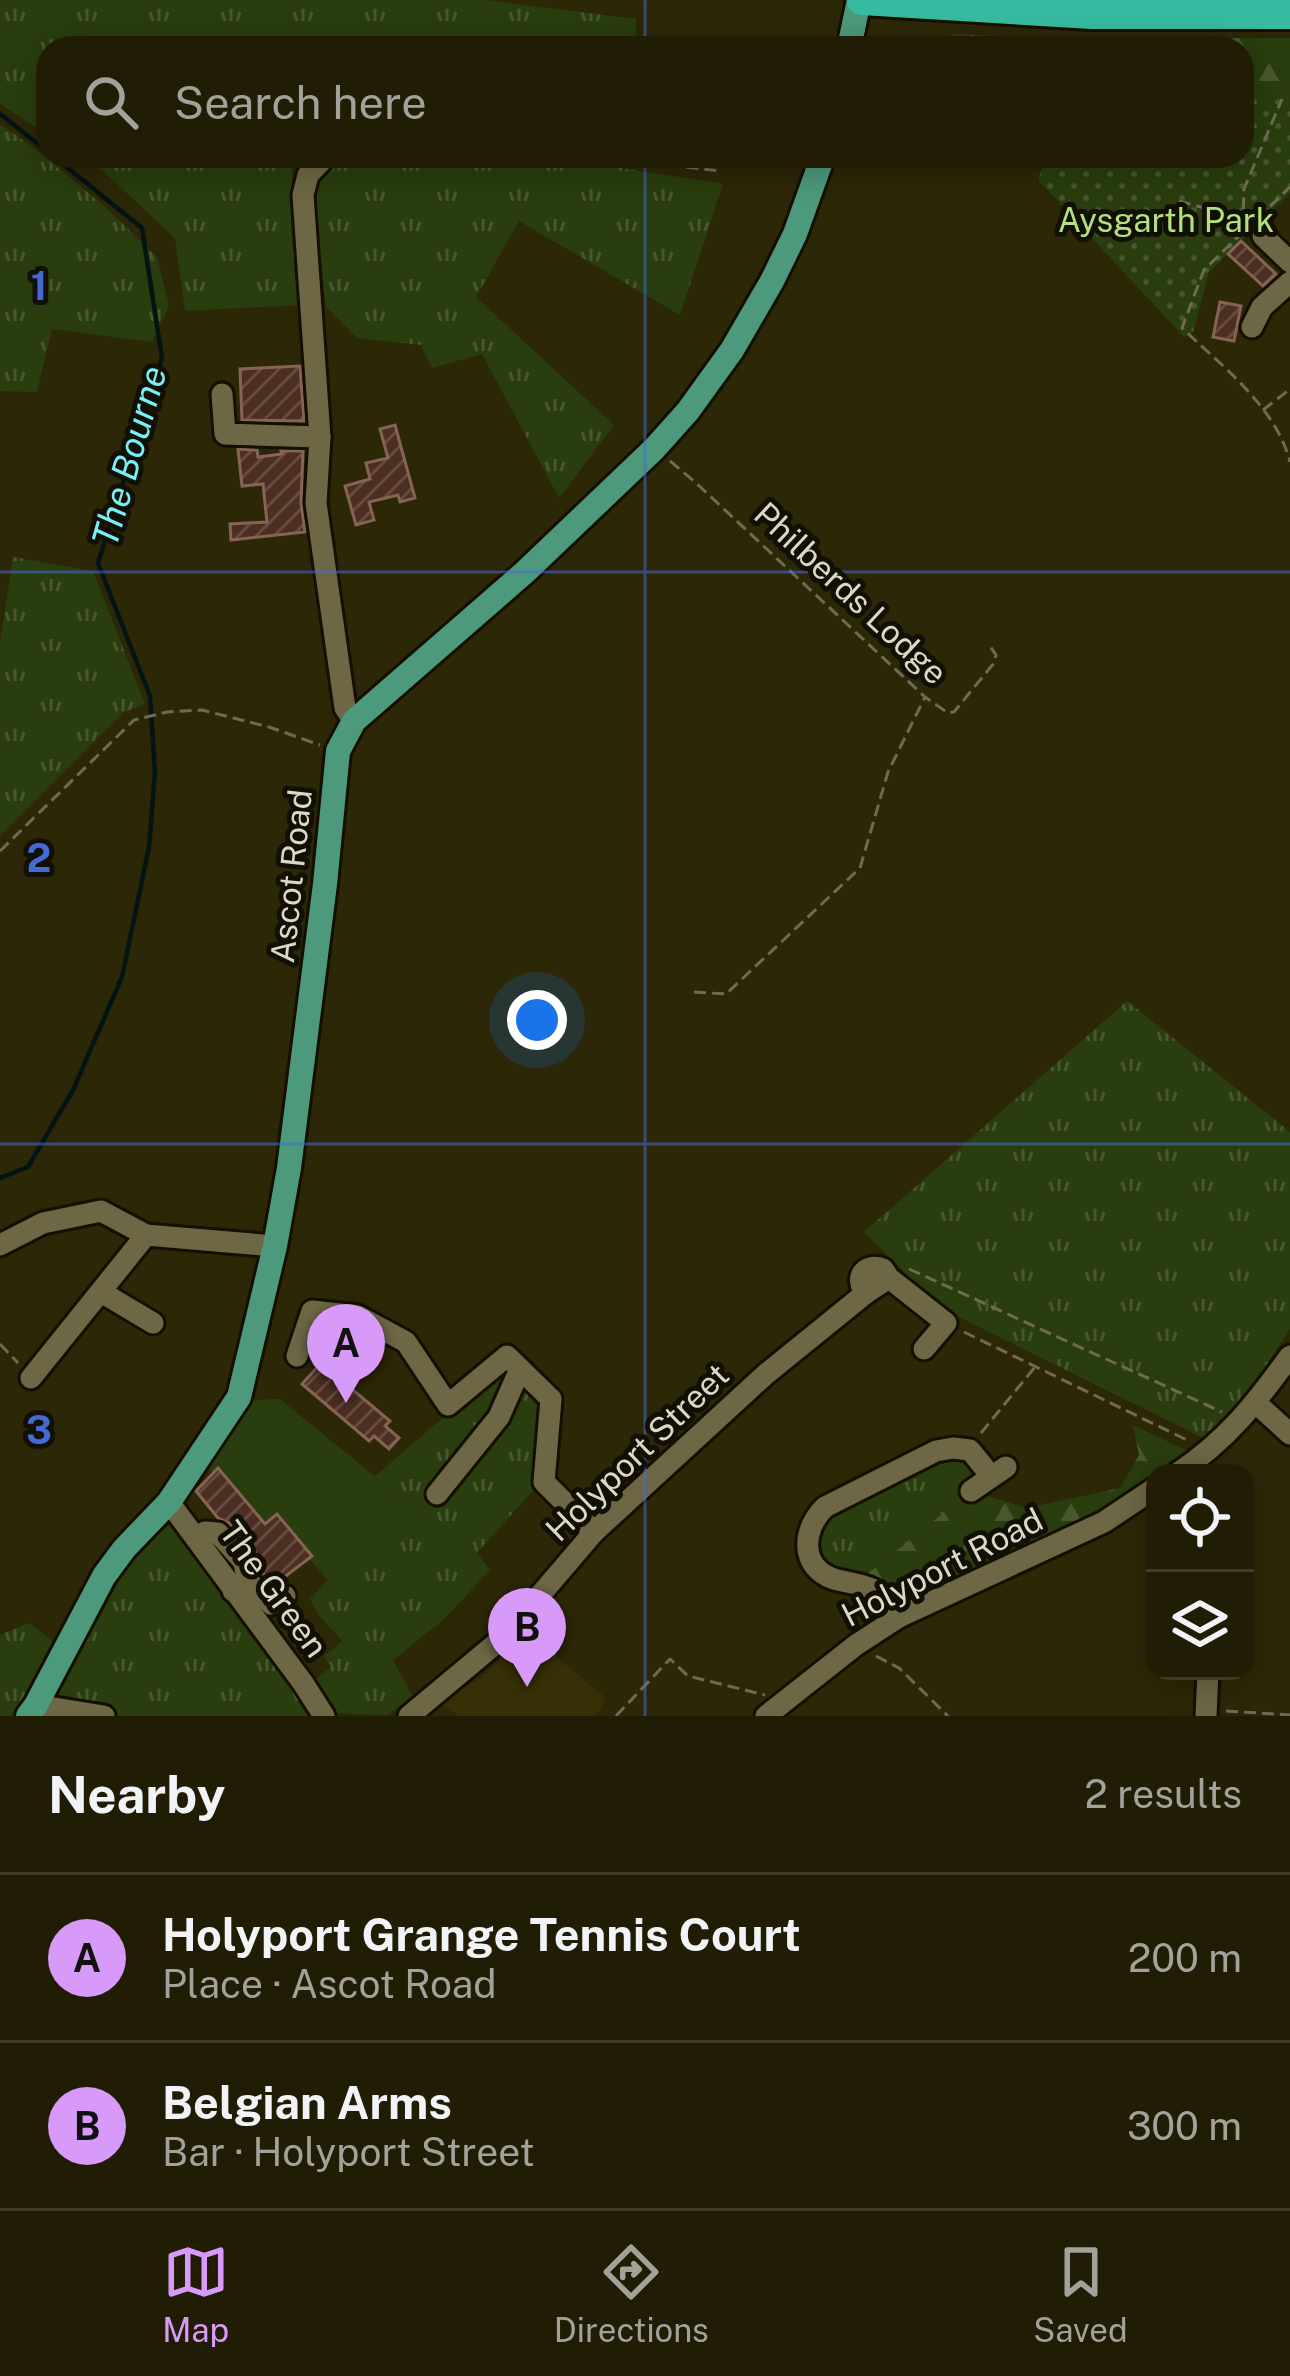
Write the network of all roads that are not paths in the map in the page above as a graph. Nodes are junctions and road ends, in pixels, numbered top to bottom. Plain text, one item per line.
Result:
1 (860, 0) edge
2 (1290, 14) edge
3 (852, 36) edge
4 (315, 168) edge
5 (819, 168) edge
6 (1256, 230) road end
7 (1290, 262) edge
8 (1290, 282) edge
9 (1252, 327) dead end
10 (222, 394) dead end
11 (320, 436) junction
12 (354, 721) junction
13 (146, 1235) junction
14 (0, 1244) edge
15 (275, 1246) junction
16 (101, 1292) junction
17 (153, 1323) dead end
18 (924, 1349) dead end
19 (297, 1356) dead end
20 (1290, 1356) edge
21 (520, 1369) junction
22 (31, 1378) road end
23 (1256, 1403) junction
24 (1290, 1434) edge
25 (1210, 1462) edge
26 (971, 1491) dead end
27 (437, 1494) dead end
28 (1146, 1495) edge
29 (169, 1502) junction
30 (594, 1532) junction
31 (240, 1586) junction
32 (285, 1596) dead end
33 (899, 1618) junction
34 (1208, 1680) edge
35 (32, 1711) edge
36 (1207, 1713) edge
37 (104, 1716) edge
38 (324, 1716) edge
39 (409, 1716) edge
40 (766, 1716) edge

1 - 2 highway
1 - 3 main road
4 - 11 street
5 - 12 main road, Ascot Road
6 - 7 street
8 - 9 street
10 - 11 street
11 - 12 street
12 - 15 main road, Ascot Road
13 - 14 street
13 - 15 street
13 - 16 street
15 - 29 main road, Ascot Road
16 - 17 street
16 - 22 street
18 - 30 street, Holyport Street
19 - 21 street
20 - 23 street
21 - 27 street
21 - 30 street
23 - 24 street
23 - 25 street
26 - 33 street
28 - 33 street, Holyport Road
29 - 31 street, The Green
29 - 35 main road, Ascot Road
30 - 39 street, Holyport Street
31 - 32 street
31 - 38 street, The Green
33 - 40 street, Holyport Road
34 - 36 street
35 - 37 street

